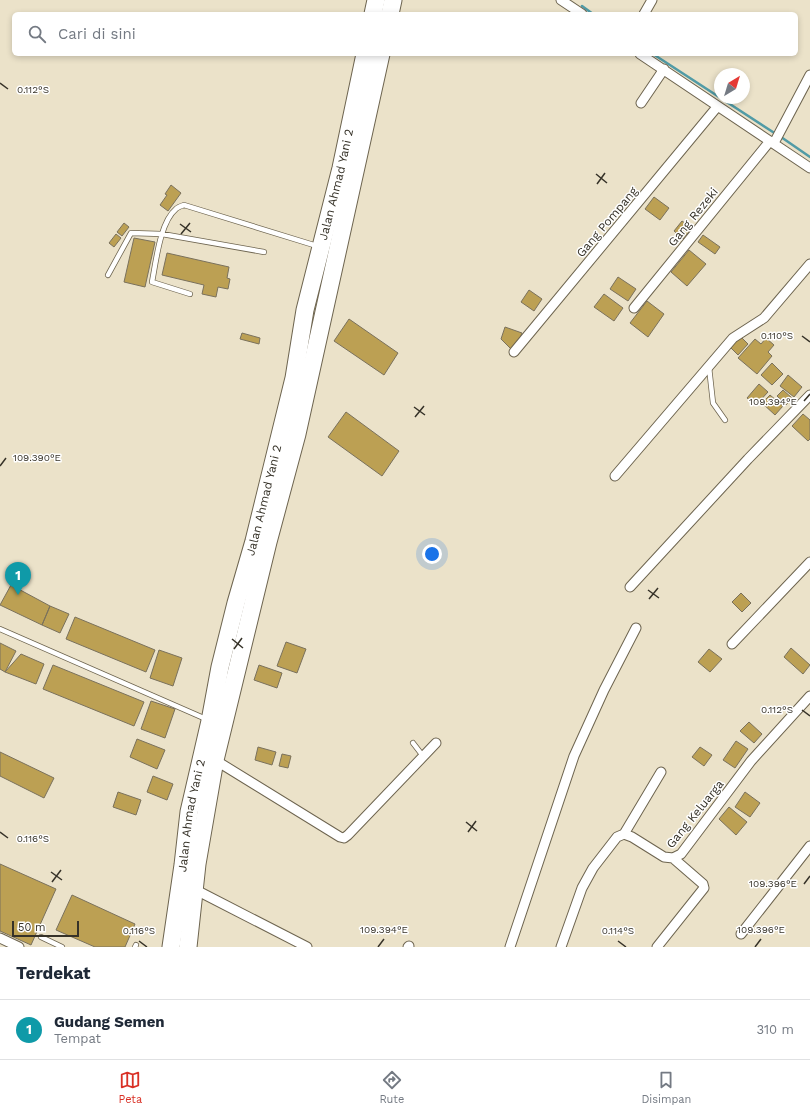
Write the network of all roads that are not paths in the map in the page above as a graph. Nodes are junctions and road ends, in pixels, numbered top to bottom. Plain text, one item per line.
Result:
1 (376, 0) edge
2 (393, 0) edge
3 (561, 0) edge
4 (652, 0) edge
5 (374, 12) edge
6 (390, 12) edge
7 (579, 12) edge
8 (645, 12) edge
9 (365, 56) edge
10 (381, 56) edge
11 (643, 56) edge
12 (664, 69) junction
13 (810, 75) edge
14 (641, 103) dead end
15 (717, 107) junction
16 (772, 142) junction
17 (810, 168) edge
18 (162, 234) junction
19 (322, 247) junction
20 (264, 252) dead end
21 (810, 264) edge
22 (108, 275) dead end
23 (190, 294) dead end
24 (634, 308) dead end
25 (514, 352) dead end
26 (709, 367) junction
27 (810, 394) edge
28 (725, 420) dead end
29 (615, 476) dead end
30 (810, 562) edge
31 (630, 587) dead end
32 (636, 628) dead end
33 (0, 629) edge
34 (732, 644) dead end
35 (810, 696) edge
36 (210, 721) junction
37 (436, 742) dead end
38 (413, 743) dead end
39 (423, 756) junction
40 (215, 760) junction
41 (661, 772) dead end
42 (624, 834) junction
43 (810, 846) edge
44 (674, 858) junction
45 (194, 889) junction
46 (741, 934) dead end
47 (41, 937) dead end
48 (0, 938) edge
49 (18, 947) edge
50 (62, 947) edge
51 (171, 947) edge
52 (188, 947) edge
53 (307, 947) edge
54 (510, 947) edge
55 (561, 947) edge
56 (657, 947) edge

1 - 5 highway
2 - 6 highway
3 - 7 street
4 - 8 street
9 - 19 highway, Jalan Ahmad Yani 2
10 - 40 highway, Jalan Ahmad Yani 2
11 - 12 street
12 - 14 street
12 - 15 street
13 - 16 street, Gang Rezeki
15 - 16 street
15 - 25 street, Gang Pompang
16 - 17 street
16 - 24 street, Gang Rezeki
18 - 19 lane
18 - 20 lane
18 - 22 lane
18 - 23 lane
19 - 36 highway, Jalan Ahmad Yani 2
21 - 26 street
26 - 28 lane
26 - 29 street
27 - 31 street
30 - 34 street
32 - 54 street
33 - 36 lane
35 - 44 street, Gang Keluarga
36 - 51 highway, Jalan Ahmad Yani 2
37 - 39 street
38 - 39 lane
39 - 40 street
40 - 45 highway, Jalan Ahmad Yani 2
41 - 42 street
42 - 44 street, Gang Keluarga
42 - 55 street
43 - 46 street
44 - 56 street
45 - 52 highway, Jalan Ahmad Yani 2
45 - 53 street
47 - 50 lane
48 - 49 street

